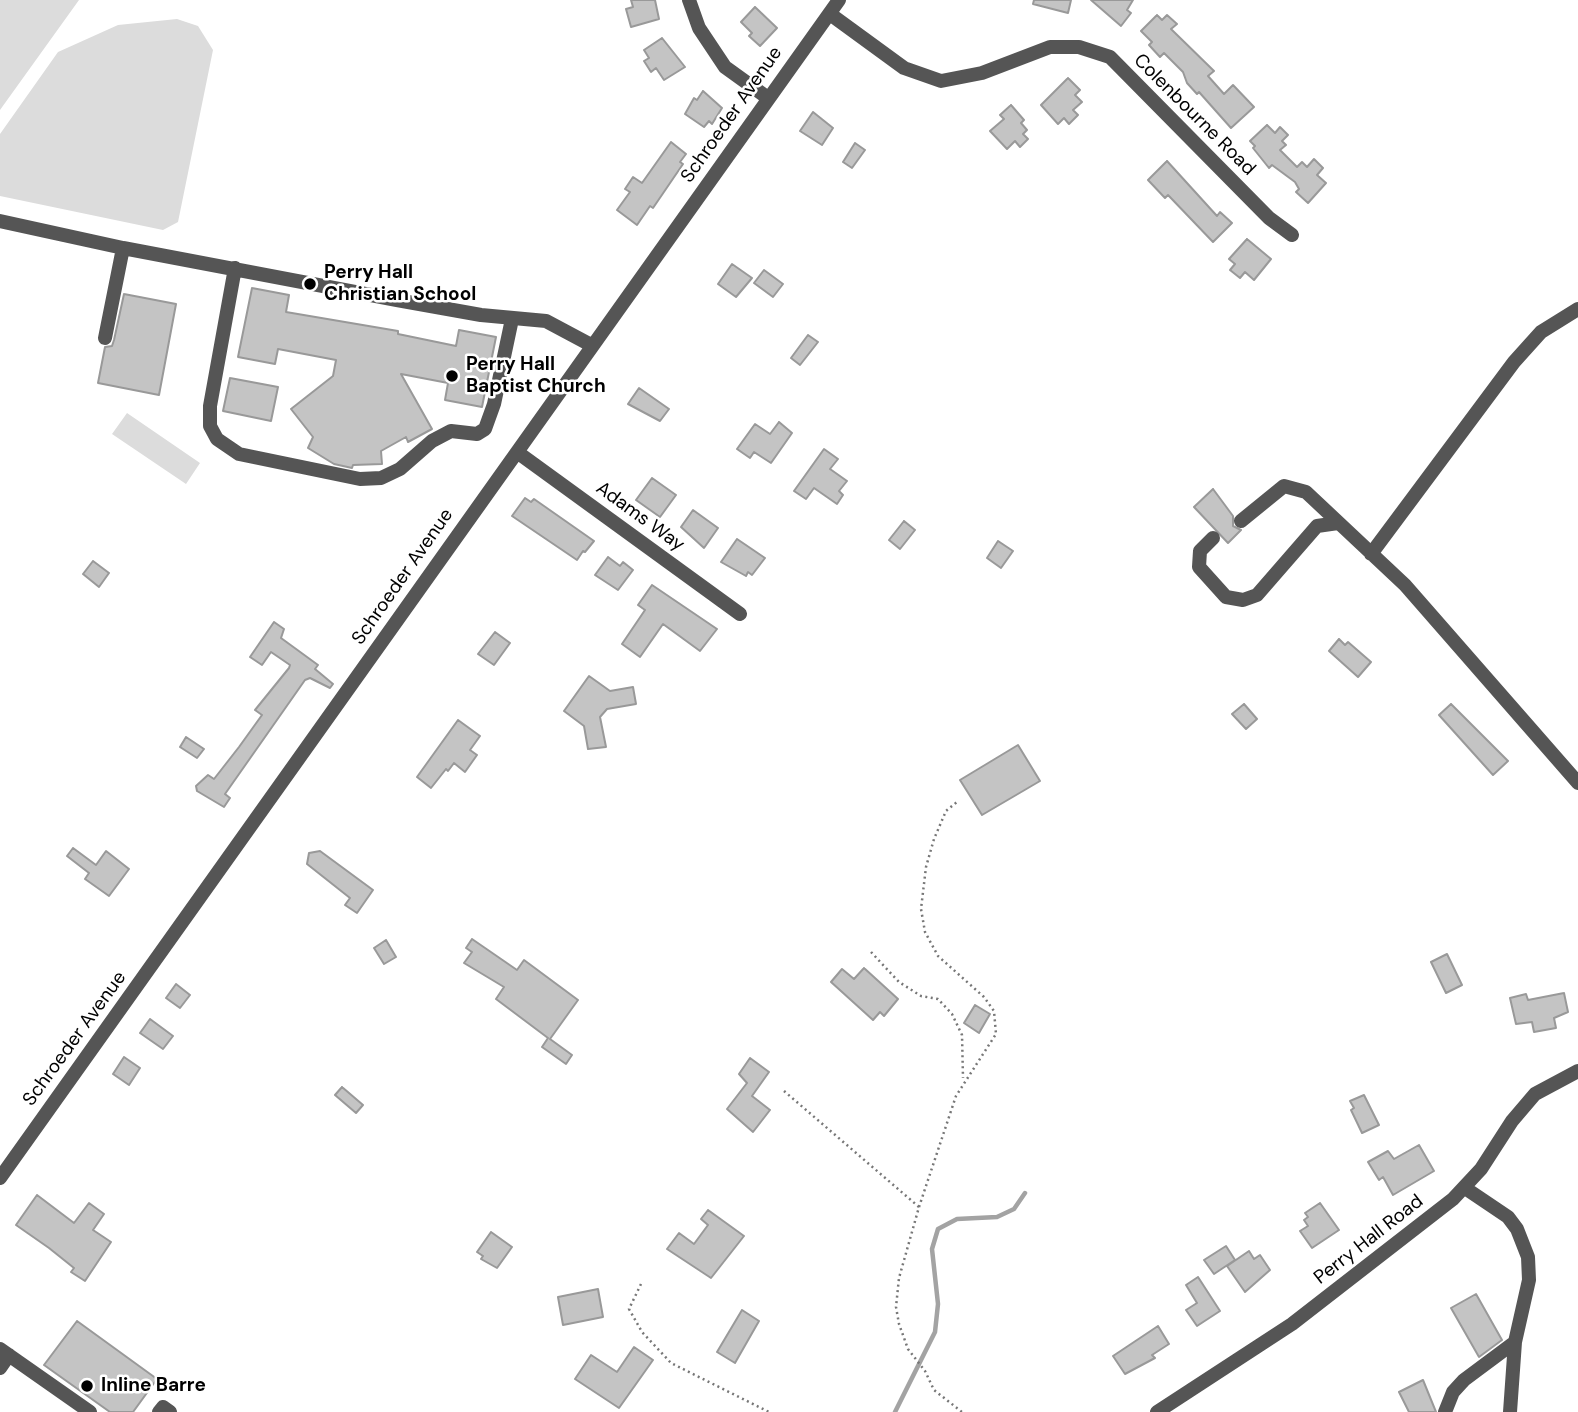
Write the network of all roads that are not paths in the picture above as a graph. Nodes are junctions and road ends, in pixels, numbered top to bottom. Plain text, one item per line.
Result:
1 (689, 0) edge
2 (839, 0) edge
3 (830, 14) junction
4 (768, 98) junction
5 (0, 221) edge
6 (1292, 235) dead end
7 (123, 248) junction
8 (235, 268) junction
9 (1578, 309) edge
10 (512, 319) junction
11 (105, 338) dead end
12 (591, 345) junction
13 (517, 452) junction
14 (1241, 521) dead end
15 (1338, 523) junction
16 (1213, 538) dead end
17 (1371, 554) junction
18 (740, 614) dead end
19 (1578, 783) edge
20 (1578, 1071) edge
21 (0, 1178) edge
22 (1465, 1188) junction
23 (1515, 1342) junction
24 (3, 1357) edge
25 (90, 1412) edge
26 (159, 1412) edge
27 (170, 1412) edge
28 (1157, 1412) edge
29 (1445, 1412) edge
30 (1510, 1412) edge

1 - 4 street
2 - 3 street, Schroeder Avenue
3 - 4 street, Schroeder Avenue
3 - 6 street, Colenbourne Road
4 - 12 street, Schroeder Avenue
5 - 7 street
7 - 8 street
7 - 11 street
8 - 10 street
8 - 10 street
9 - 17 street
10 - 12 street
12 - 13 street, Schroeder Avenue
13 - 18 street, Adams Way
13 - 21 street, Schroeder Avenue
14 - 15 street
15 - 16 street
15 - 17 street
17 - 19 street
20 - 22 street, Perry Hall Road
22 - 23 street
22 - 28 street, Perry Hall Road
23 - 29 street
23 - 30 street
24 - 25 street
26 - 27 street

